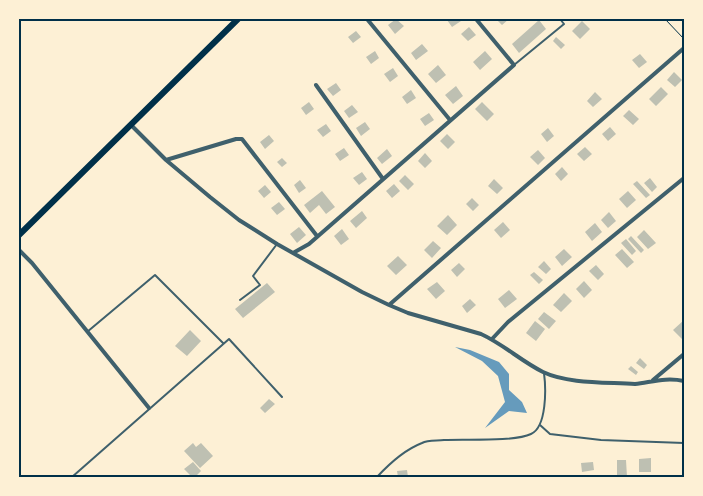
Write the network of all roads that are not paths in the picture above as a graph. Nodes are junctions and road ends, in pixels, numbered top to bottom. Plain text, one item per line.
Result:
1 (238, 19) edge
2 (367, 19) edge
3 (476, 19) edge
4 (560, 19) edge
5 (684, 48) edge
6 (514, 65) junction
7 (316, 85) dead end
8 (450, 120) junction
9 (131, 125) junction
10 (166, 160) junction
11 (684, 178) edge
12 (384, 179) junction
13 (19, 235) edge
14 (317, 236) junction
15 (277, 244) junction
16 (19, 250) edge
17 (293, 253) junction
18 (240, 300) dead end
19 (389, 305) junction
20 (87, 332) junction
21 (492, 339) junction
22 (223, 343) junction
23 (684, 354) edge
24 (544, 372) junction
25 (653, 380) junction
26 (684, 381) edge
27 (282, 397) dead end
28 (149, 408) junction
29 (540, 425) junction
30 (684, 443) edge
31 (72, 477) edge
32 (377, 477) edge

1 - 9 main road
2 - 8 street
3 - 6 street
4 - 6 lane
5 - 19 street
6 - 8 street
7 - 12 street
8 - 12 street
9 - 10 street
9 - 13 main road
10 - 14 street
10 - 15 street
11 - 21 street
12 - 14 street
14 - 17 street
15 - 17 street
15 - 18 lane
16 - 20 street
17 - 19 street
19 - 21 street
20 - 22 lane
20 - 28 street
21 - 24 street
22 - 27 lane
22 - 28 lane
23 - 25 street
24 - 25 street
24 - 29 lane
25 - 26 street
28 - 31 lane
29 - 30 lane
29 - 32 lane

